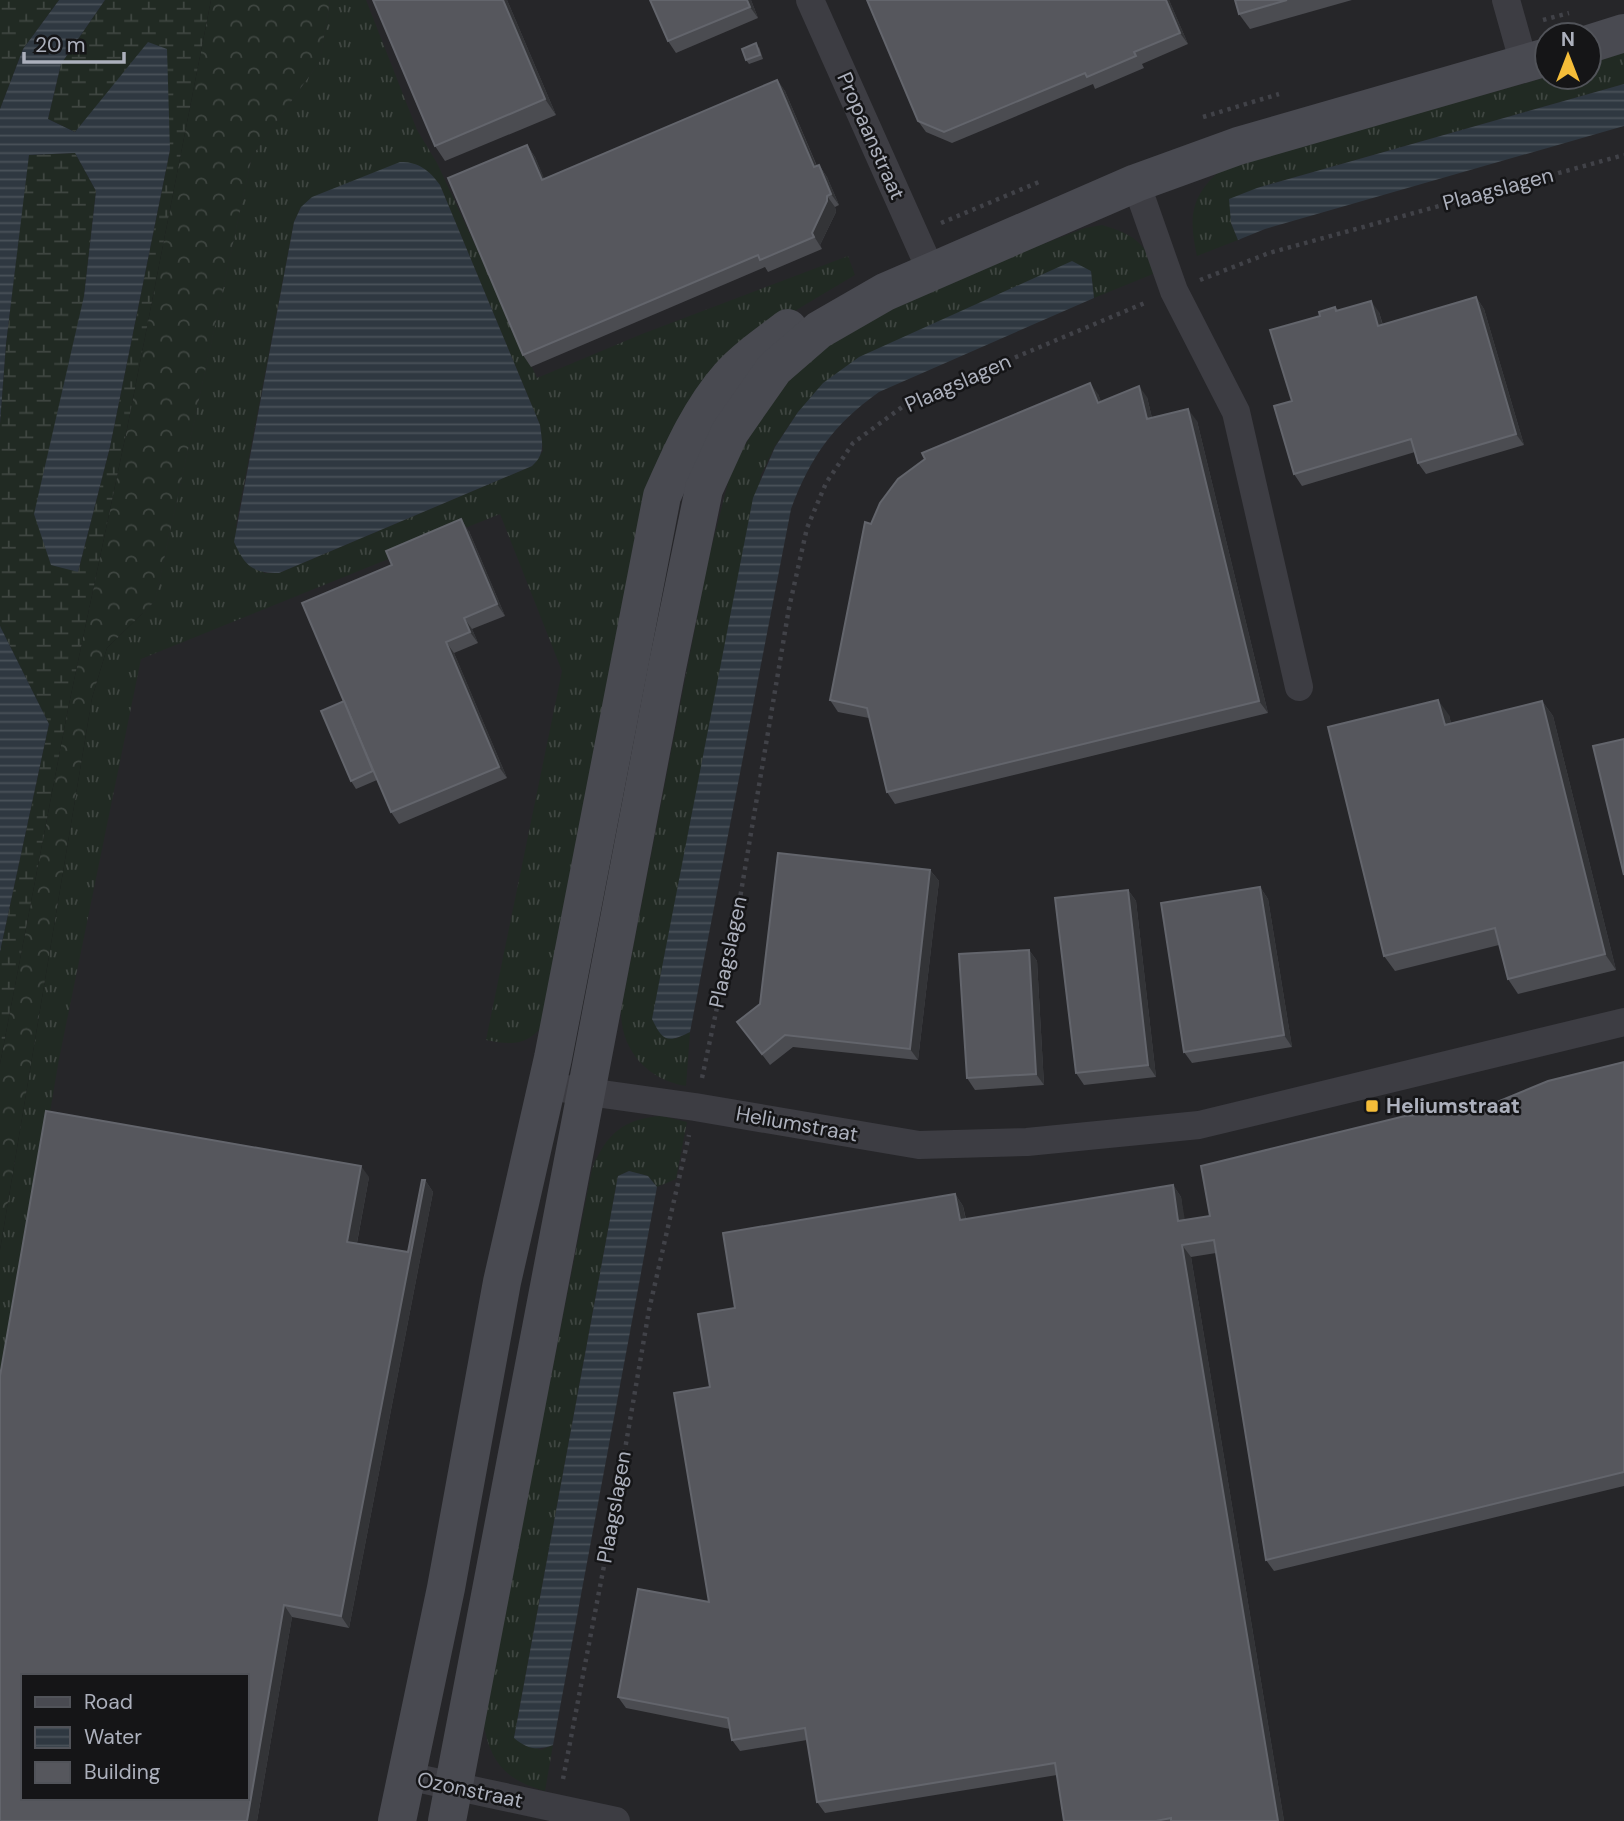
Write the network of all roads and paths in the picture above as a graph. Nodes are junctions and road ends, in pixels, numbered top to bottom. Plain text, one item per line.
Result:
1 (810, 0) edge
2 (1506, 0) edge
3 (1624, 33) edge
4 (1603, 40) edge
5 (1533, 57) edge
6 (1533, 62) edge
7 (1624, 155) edge
8 (1136, 183) junction
9 (931, 271) junction
10 (1174, 291) junction
11 (884, 292) junction
12 (1299, 687) dead end
13 (1624, 1021) edge
14 (547, 1086) junction
15 (587, 1093) junction
16 (695, 1107) junction
17 (407, 1776) junction
18 (450, 1804) edge
19 (558, 1808) junction
20 (397, 1821) edge
21 (616, 1821) edge

1 - 9 street, Propaanstraat
2 - 5 street
3 - 4 street
6 - 8 street
7 - 10 path, Plaagslagen
8 - 9 street
8 - 10 street
9 - 11 street
10 - 12 street
10 - 16 path, Plaagslagen
11 - 14 street
11 - 15 street
13 - 16 street, Heliumstraat
14 - 15 street, Heliumstraat
14 - 17 street
15 - 16 street, Heliumstraat
15 - 18 street
16 - 19 path, Plaagslagen
17 - 18 street, Ozonstraat
17 - 20 street
18 - 19 street, Ozonstraat
19 - 21 street, Ozonstraat

